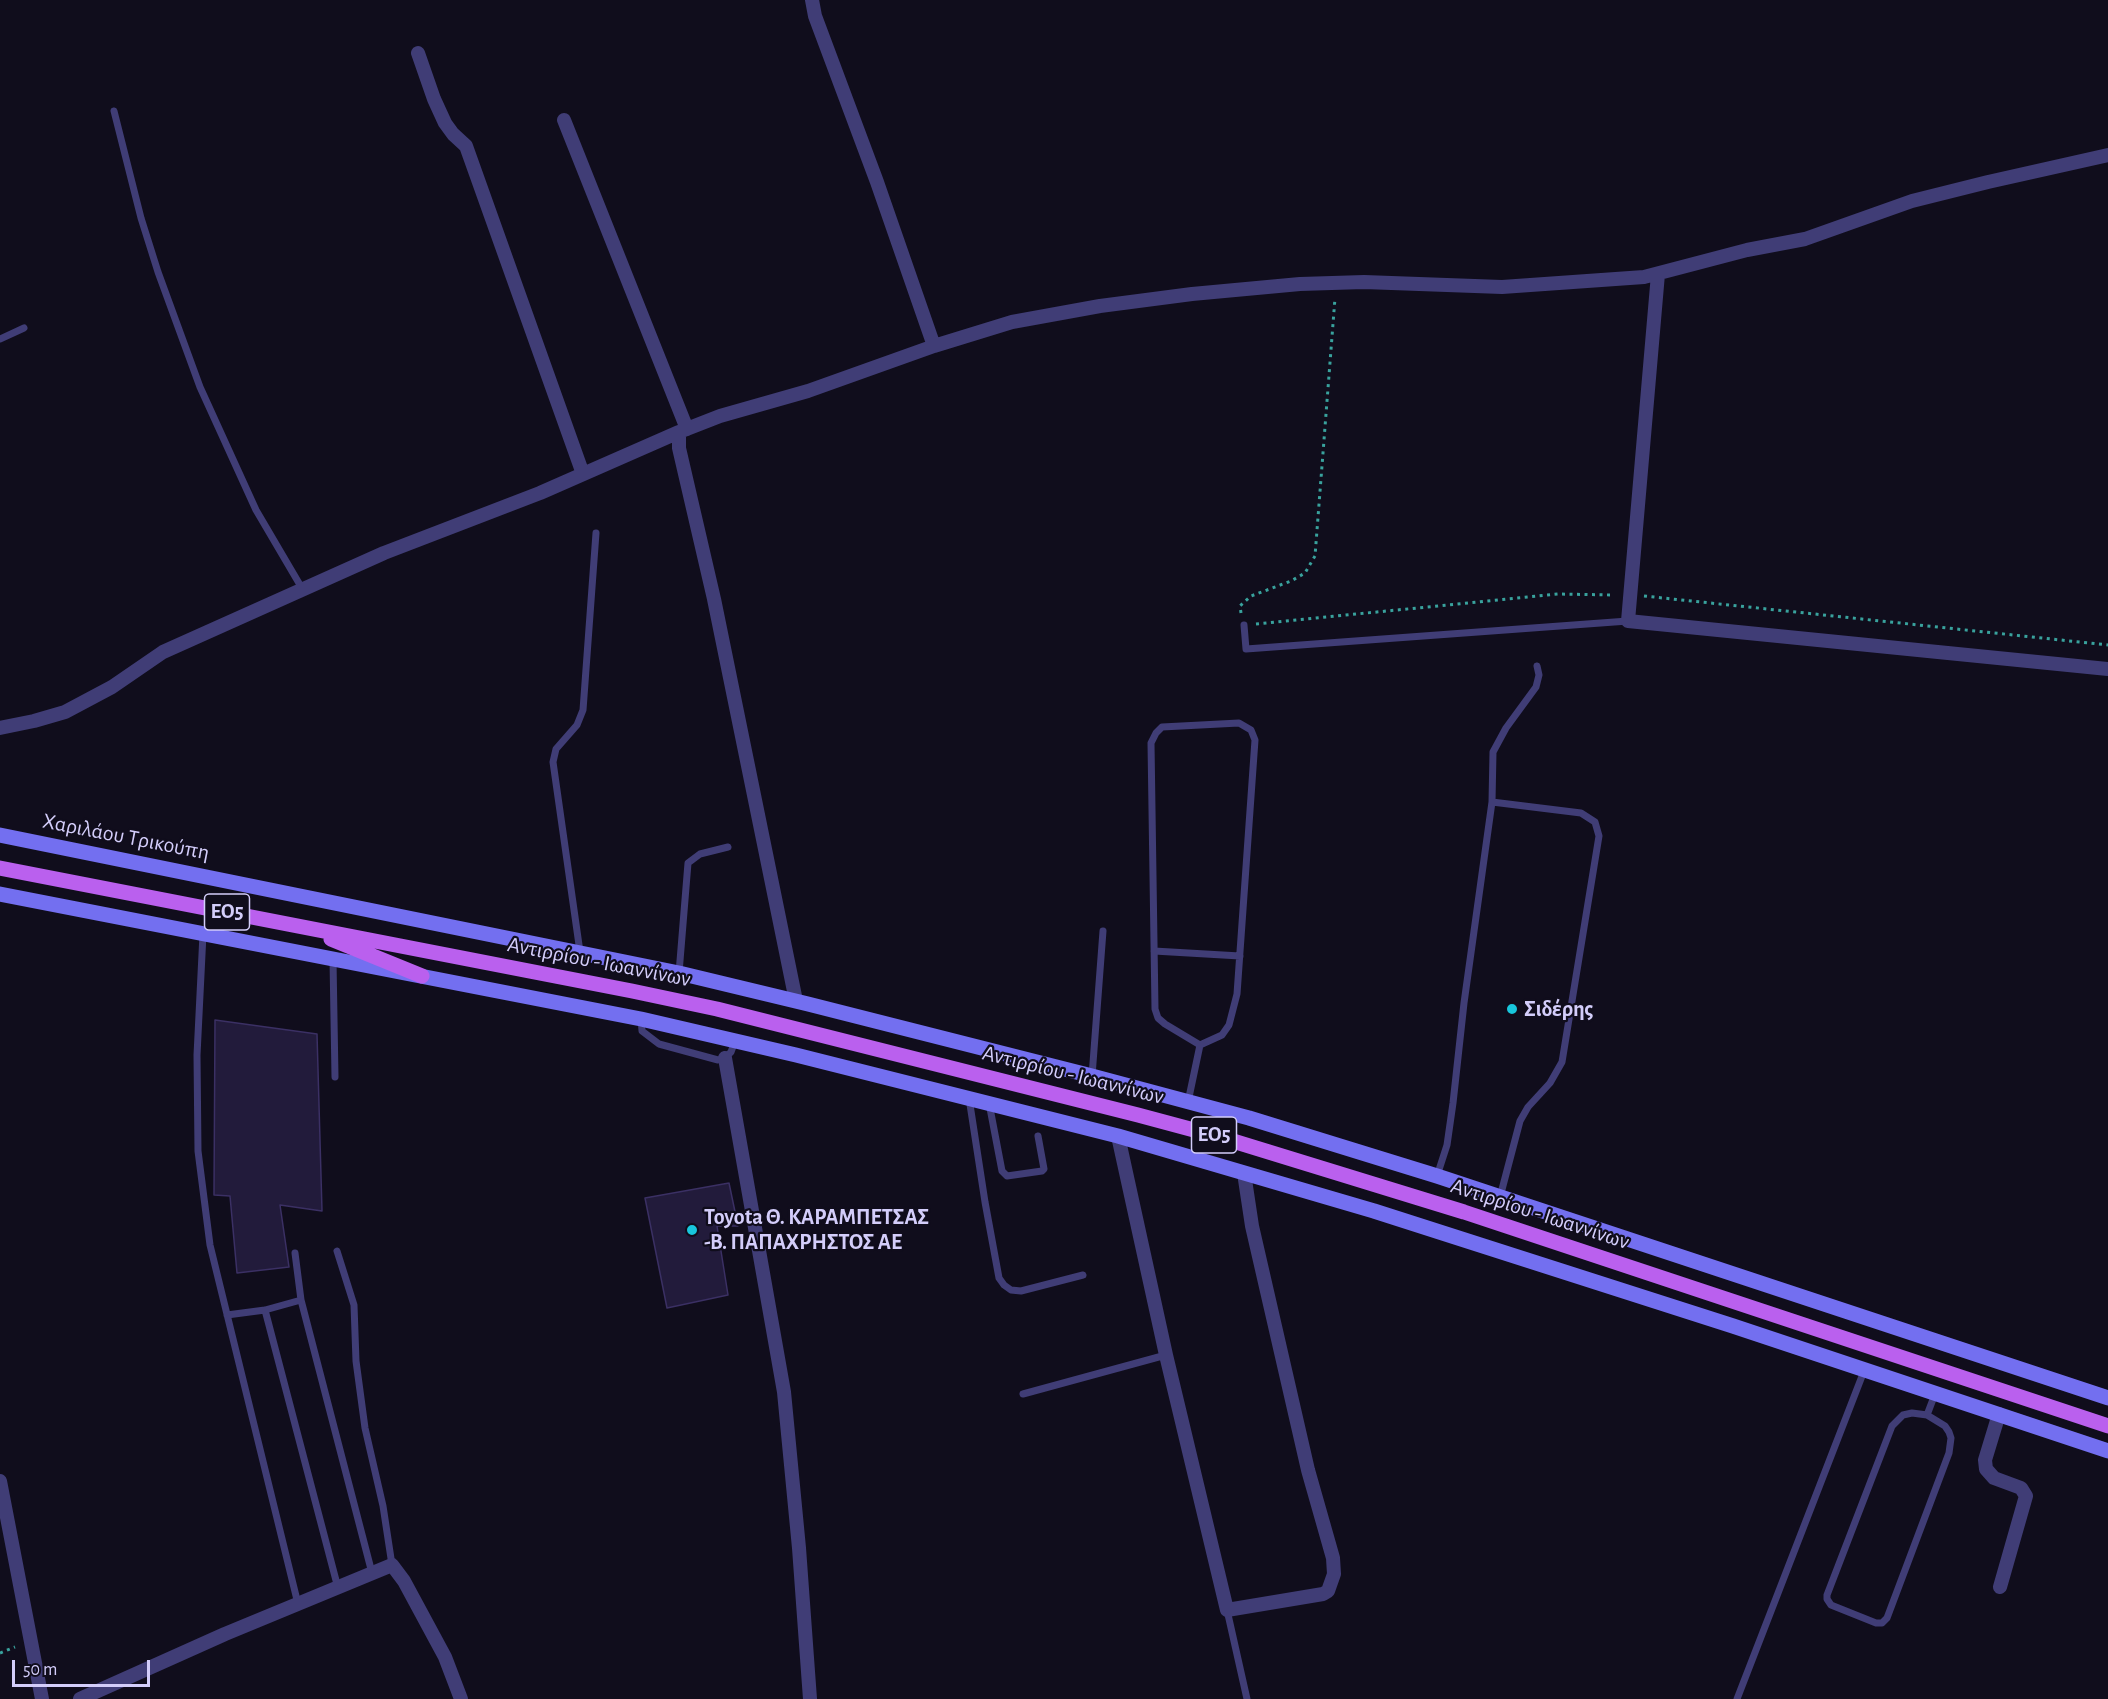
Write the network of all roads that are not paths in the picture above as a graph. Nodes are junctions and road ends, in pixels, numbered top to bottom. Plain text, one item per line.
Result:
1 (812, 0) edge
2 (418, 53) dead end
3 (114, 111) dead end
4 (564, 120) dead end
5 (2108, 155) edge
6 (1658, 274) junction
7 (24, 328) dead end
8 (0, 339) edge
9 (934, 346) junction
10 (683, 431) junction
11 (583, 474) junction
12 (596, 532) dead end
13 (303, 590) junction
14 (1628, 621) junction
15 (1244, 625) road end
16 (1537, 666) dead end
17 (2108, 669) edge
18 (0, 728) edge
19 (1492, 802) junction
20 (0, 835) edge
21 (728, 847) dead end
22 (0, 857) edge
23 (0, 868) edge
24 (27, 873) junction
25 (0, 894) edge
26 (298, 926) junction
27 (1103, 931) dead end
28 (203, 934) junction
29 (1154, 951) junction
30 (580, 952) junction
31 (1240, 956) junction
32 (333, 960) junction
33 (679, 973) junction
34 (422, 976) junction
35 (796, 1001) junction
36 (641, 1019) junction
37 (735, 1041) junction
38 (1200, 1045) junction
39 (725, 1058) junction
40 (1092, 1076) junction
41 (335, 1077) dead end
42 (969, 1098) junction
43 (1188, 1102) junction
44 (989, 1103) junction
45 (1038, 1136) dead end
46 (1118, 1136) junction
47 (1244, 1173) junction
48 (1437, 1176) junction
49 (1500, 1197) junction
50 (337, 1251) dead end
51 (295, 1253) dead end
52 (1083, 1275) dead end
53 (301, 1300) junction
54 (265, 1310) junction
55 (227, 1315) junction
56 (1166, 1355) junction
57 (1864, 1371) junction
58 (1023, 1394) dead end
59 (1935, 1394) junction
60 (2108, 1398) edge
61 (1999, 1414) junction
62 (1928, 1415) junction
63 (2108, 1426) edge
64 (2108, 1451) edge
65 (0, 1481) edge
66 (392, 1565) junction
67 (372, 1573) junction
68 (2000, 1587) dead end
69 (338, 1588) junction
70 (298, 1604) junction
71 (1227, 1610) junction
72 (42, 1699) edge
73 (80, 1699) edge
74 (462, 1699) edge
75 (810, 1699) edge
76 (1247, 1699) edge
77 (1737, 1699) edge

1 - 9 street
2 - 11 street
3 - 13 lane
4 - 10 street
5 - 6 street
6 - 9 street
6 - 14 street
7 - 8 lane
9 - 10 street
10 - 11 street
10 - 35 street
11 - 13 street
12 - 30 lane
13 - 18 street
14 - 15 lane
14 - 17 street
16 - 19 lane
19 - 48 lane
19 - 49 lane
20 - 30 street, Χαριλάου Τρικούπη
21 - 33 lane
22 - 24 main road
23 - 24 main road, Αντιρρίου - Ιωαννίνων / ΕΟ5
24 - 26 main road, Αντιρρίου - Ιωαννίνων / ΕΟ5
25 - 28 street
26 - 34 main road
26 - 63 main road, Αντιρρίου - Ιωαννίνων / ΕΟ5
27 - 40 lane
28 - 32 street
28 - 55 lane
29 - 31 lane
29 - 31 lane
29 - 38 lane
30 - 33 street, Χαριλάου Τρικούπη
31 - 38 lane
32 - 34 street
32 - 41 lane
33 - 35 street, Χαριλάου Τρικούπη
34 - 36 street
35 - 40 street, Χαριλάου Τρικούπη
36 - 37 street
36 - 39 lane
37 - 39 lane
37 - 42 street
38 - 43 lane
39 - 75 street
40 - 43 street, Χαριλάου Τρικούπη
42 - 44 street
42 - 52 lane
43 - 48 street, Χαριλάου Τρικούπη
44 - 45 lane
44 - 46 street
46 - 47 street
46 - 56 street
47 - 57 street
47 - 71 street
48 - 49 street, Χαριλάου Τρικούπη
49 - 60 street, Χαριλάου Τρικούπη
50 - 66 lane
51 - 53 lane
53 - 54 lane
53 - 67 lane
54 - 55 lane
54 - 69 lane
55 - 70 lane
56 - 58 lane
56 - 71 street
57 - 59 street
57 - 77 lane
59 - 61 street
59 - 62 lane
61 - 64 street
61 - 68 street
62 - 62 lane
65 - 72 street
66 - 67 street
66 - 74 street
67 - 69 street
69 - 70 street
70 - 73 street
71 - 76 lane

